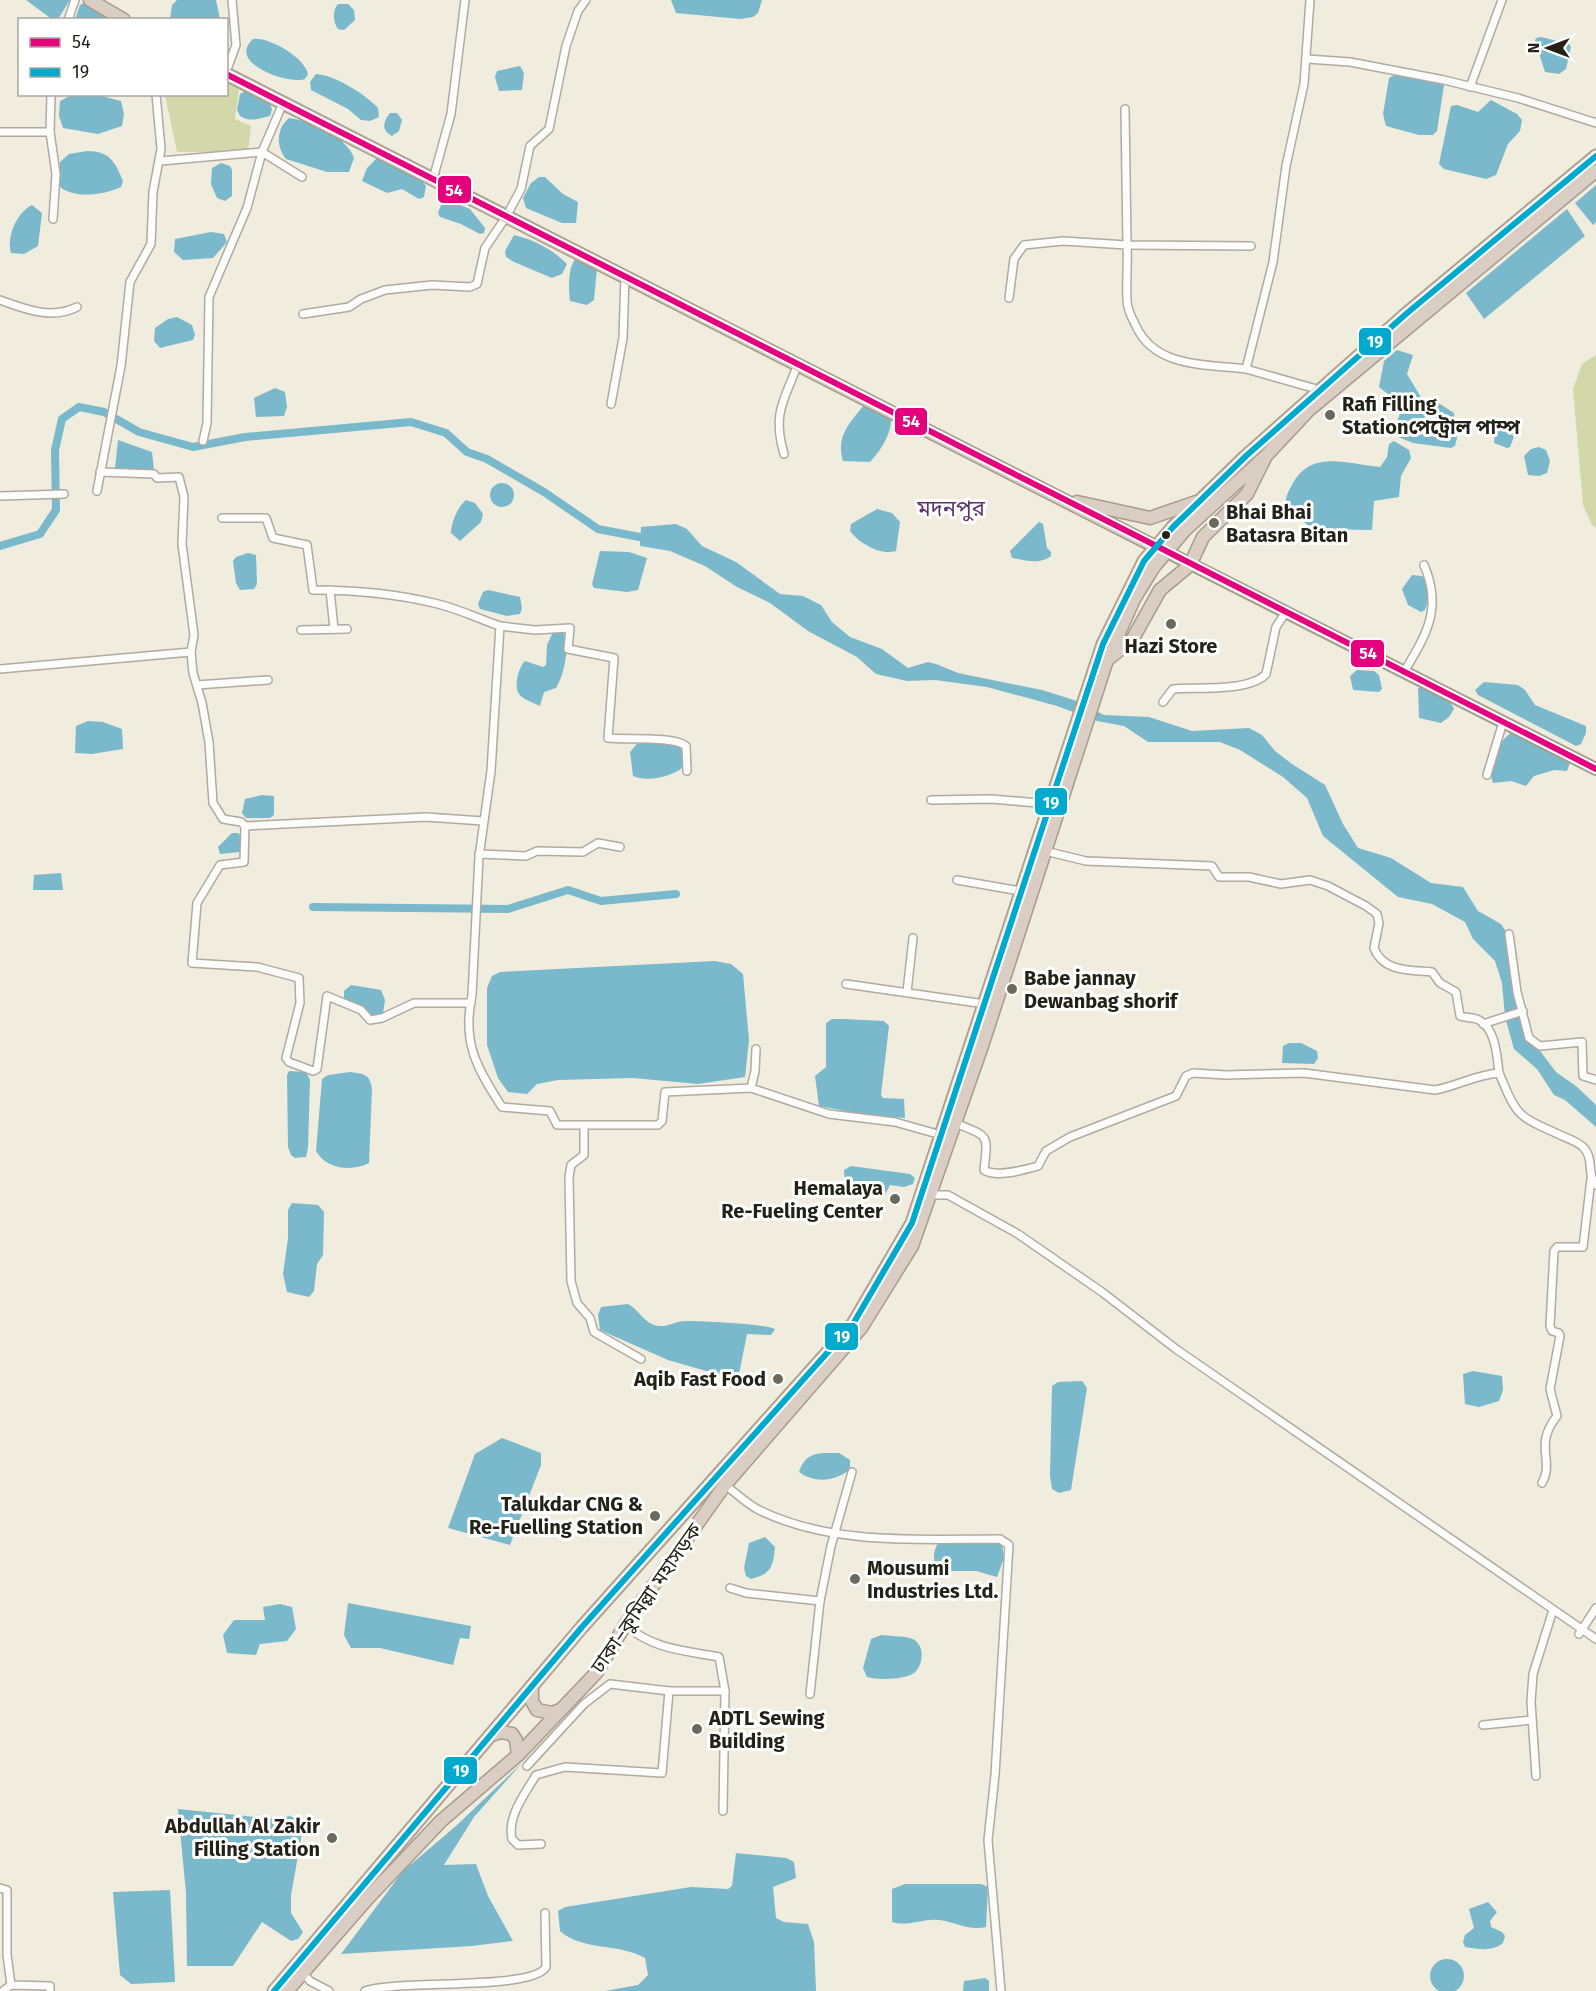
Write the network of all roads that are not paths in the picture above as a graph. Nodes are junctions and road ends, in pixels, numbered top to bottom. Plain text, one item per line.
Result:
1 (75, 0) edge
2 (90, 0) edge
3 (232, 0) edge
4 (465, 0) edge
5 (586, 0) edge
6 (1310, 0) edge
7 (1502, 0) edge
8 (69, 18) edge
9 (121, 18) edge
10 (1307, 59) junction
11 (228, 67) edge
12 (228, 74) edge
13 (1470, 87) junction
14 (51, 96) edge
15 (156, 96) edge
16 (283, 103) junction
17 (1125, 109) dead end
18 (1596, 123) edge
19 (0, 132) edge
20 (50, 132) junction
21 (262, 152) junction
22 (1596, 156) edge
23 (160, 161) junction
24 (1596, 171) edge
25 (302, 177) dead end
26 (433, 179) junction
27 (507, 217) junction
28 (53, 219) dead end
29 (1127, 245) junction
30 (1251, 246) dead end
31 (625, 276) junction
32 (1009, 298) dead end
33 (0, 300) edge
34 (77, 307) dead end
35 (303, 314) dead end
36 (798, 364) junction
37 (1246, 369) junction
38 (1320, 390) junction
39 (611, 404) dead end
40 (203, 441) dead end
41 (784, 454) dead end
42 (1266, 456) junction
43 (100, 472) junction
44 (97, 491) dead end
45 (62, 494) dead end
46 (0, 496) edge
47 (1205, 499) junction
48 (1067, 501) junction
49 (222, 518) dead end
50 (1160, 549) junction
51 (1190, 565) junction
52 (1424, 565) dead end
53 (330, 590) junction
54 (1286, 612) junction
55 (500, 626) junction
56 (334, 629) junction
57 (347, 629) dead end
58 (301, 630) dead end
59 (191, 652) junction
60 (1107, 660) junction
61 (0, 669) edge
62 (1404, 672) junction
63 (268, 680) dead end
64 (197, 685) junction
65 (1089, 700) junction
66 (1164, 702) dead end
67 (1503, 722) junction
68 (1078, 734) junction
69 (1596, 769) edge
70 (687, 771) dead end
71 (1487, 775) dead end
72 (931, 800) dead end
73 (1050, 804) junction
74 (483, 821) junction
75 (245, 826) junction
76 (620, 847) dead end
77 (1045, 851) junction
78 (479, 854) junction
79 (957, 880) dead end
80 (1020, 891) junction
81 (1509, 933) dead end
82 (913, 938) dead end
83 (846, 984) dead end
84 (907, 992) junction
85 (471, 1003) junction
86 (985, 1004) junction
87 (1523, 1011) junction
88 (1483, 1023) junction
89 (756, 1049) dead end
90 (1499, 1073) junction
91 (1596, 1080) edge
92 (751, 1088) junction
93 (955, 1123) junction
94 (584, 1125) junction
95 (942, 1135) junction
96 (1594, 1182) edge
97 (931, 1195) junction
98 (641, 1359) dead end
99 (852, 1472) dead end
100 (1542, 1483) dead end
101 (725, 1485) junction
102 (837, 1532) junction
103 (730, 1588) dead end
104 (820, 1601) junction
105 (1596, 1608) edge
106 (1553, 1610) junction
107 (625, 1624) junction
108 (1580, 1632) junction
109 (1596, 1639) edge
110 (532, 1686) junction
111 (669, 1691) junction
112 (725, 1691) junction
113 (810, 1694) dead end
114 (560, 1710) junction
115 (1532, 1720) junction
116 (1483, 1725) dead end
117 (490, 1735) junction
118 (518, 1755) junction
119 (527, 1766) dead end
120 (1536, 1776) dead end
121 (723, 1811) dead end
122 (541, 1844) dead end
123 (0, 1888) edge
124 (545, 1913) dead end
125 (303, 1973) junction
126 (11, 1985) junction
127 (3, 1991) edge
128 (50, 1991) edge
129 (274, 1991) edge
130 (287, 1991) edge
131 (329, 1991) edge
132 (365, 1991) edge
133 (1000, 1991) edge

1 - 8 street
2 - 9 highway
3 - 11 street
4 - 26 street
5 - 27 street
6 - 10 street
7 - 13 street
10 - 13 street
10 - 37 street
12 - 16 highway
13 - 18 street
14 - 20 street
15 - 23 street
16 - 21 street
16 - 26 highway
17 - 29 street
19 - 20 street
20 - 28 street
21 - 23 street
21 - 25 street
21 - 40 street
22 - 38 highway, ঢাকা–কুমিল্লা মহাসড়ক
23 - 43 street
24 - 42 highway, ঢাকা–কুমিল্লা মহাসড়ক
26 - 27 highway
27 - 31 highway
27 - 35 street
29 - 30 street
29 - 32 street
29 - 37 street
31 - 36 highway
31 - 39 street
33 - 34 street
36 - 41 street
36 - 48 highway
37 - 38 street
38 - 47 highway, ঢাকা–কুমিল্লা মহাসড়ক
42 - 50 highway, ঢাকা–কুমিল্লা মহাসড়ক
42 - 51 highway
43 - 44 street
43 - 59 street
45 - 46 street
47 - 48 highway
47 - 50 highway, ঢাকা–কুমিল্লা মহাসড়ক
48 - 50 highway
49 - 53 street
50 - 51 main road
50 - 60 highway, ঢাকা–কুমিল্লা মহাসড়ক
50 - 65 highway, ঢাকা–কুমিল্লা মহাসড়ক
51 - 54 main road
51 - 60 highway
52 - 62 street
53 - 55 street
53 - 56 street
54 - 62 main road
54 - 66 street
55 - 70 street
55 - 74 street
56 - 57 street
56 - 58 street
59 - 61 street
59 - 64 street
60 - 65 highway, ঢাকা–কুমিল্লা মহাসড়ক
62 - 67 main road
63 - 64 street
64 - 75 street
65 - 68 highway, ঢাকা–কুমিল্লা মহাসড়ক
67 - 69 main road
67 - 71 street
68 - 73 highway, ঢাকা–কুমিল্লা মহাসড়ক
68 - 77 highway, ঢাকা–কুমিল্লা মহাসড়ক
72 - 73 street
73 - 80 highway, ঢাকা–কুমিল্লা মহাসড়ক
74 - 75 street
74 - 78 street
75 - 85 street
76 - 78 street
77 - 88 street
77 - 93 highway, ঢাকা–কুমিল্লা মহাসড়ক
78 - 85 street
79 - 80 street
80 - 86 highway, ঢাকা–কুমিল্লা মহাসড়ক
81 - 87 street
82 - 84 street
83 - 84 street
84 - 86 street
85 - 94 street
86 - 95 highway, ঢাকা–কুমিল্লা মহাসড়ক
87 - 88 street
87 - 91 street
88 - 90 street
89 - 92 street
90 - 93 street
90 - 96 street
92 - 94 street
92 - 95 street
93 - 97 highway, ঢাকা–কুমিল্লা মহাসড়ক
94 - 98 street
95 - 110 highway, ঢাকা–কুমিল্লা মহাসড়ক
96 - 100 street
97 - 101 highway, ঢাকা–কুমিল্লা মহাসড়ক
97 - 106 street
99 - 102 street
101 - 102 street
101 - 107 highway, ঢাকা–কুমিল্লা মহাসড়ক
102 - 104 street
102 - 133 street
103 - 104 street
104 - 113 street
105 - 108 street
106 - 108 street
106 - 115 street
107 - 112 street
107 - 114 highway, ঢাকা–কুমিল্লা মহাসড়ক
108 - 109 street
110 - 114 highway
110 - 117 highway, ঢাকা–কুমিল্লা মহাসড়ক
111 - 112 street
111 - 119 street
111 - 122 street
112 - 121 street
114 - 118 highway, ঢাকা–কুমিল্লা মহাসড়ক
115 - 116 street
115 - 120 street
117 - 118 highway
117 - 129 highway, ঢাকা–কুমিল্লা মহাসড়ক
118 - 125 highway, ঢাকা–কুমিল্লা মহাসড়ক
123 - 126 street
124 - 132 street
125 - 130 highway, ঢাকা–কুমিল্লা মহাসড়ক
125 - 131 street
126 - 127 street
126 - 128 street

